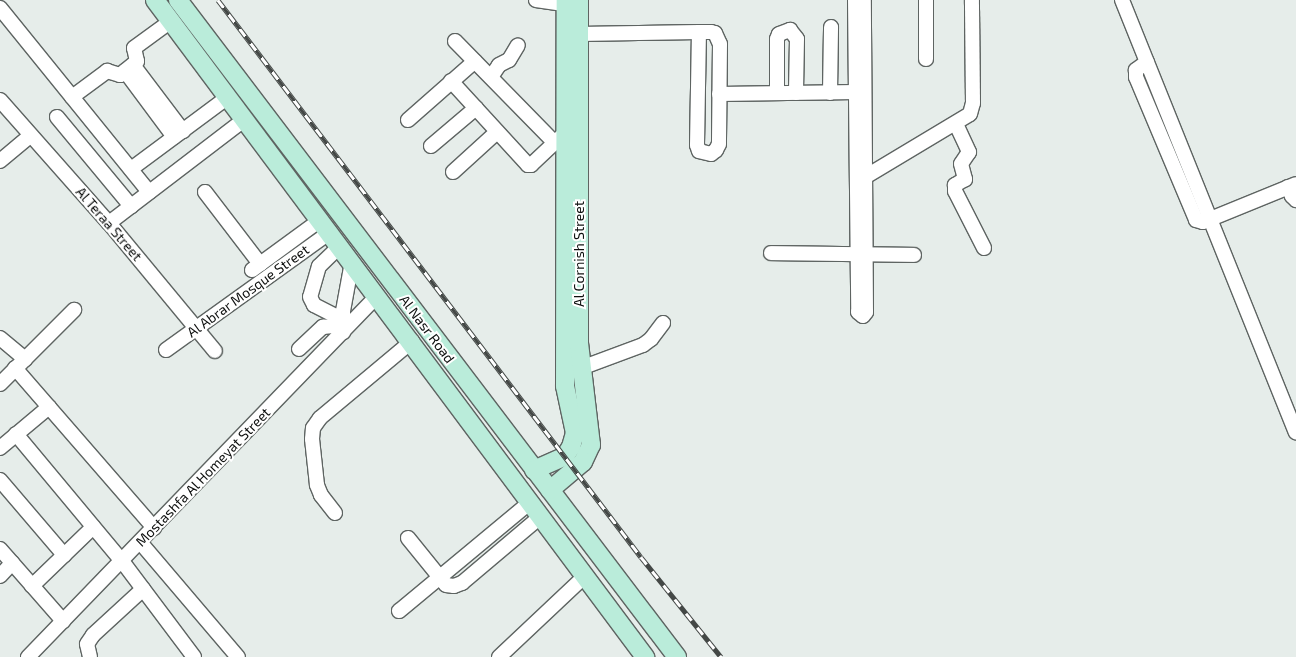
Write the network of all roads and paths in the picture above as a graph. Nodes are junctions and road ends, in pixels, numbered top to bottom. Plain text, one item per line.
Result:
1 (155, 0) edge
2 (178, 0) edge
3 (536, 0) edge
4 (855, 0) edge
5 (864, 0) edge
6 (926, 0) edge
7 (972, 0) edge
8 (1122, 0) edge
9 (572, 3) edge
10 (0, 8) edge
11 (171, 21) junction
12 (831, 27) dead end
13 (699, 32) junction
14 (579, 34) junction
15 (455, 41) dead end
16 (518, 45) dead end
17 (926, 59) dead end
18 (474, 61) junction
19 (129, 68) junction
20 (491, 77) junction
21 (451, 81) junction
22 (698, 89) junction
23 (859, 91) junction
24 (777, 93) junction
25 (796, 93) junction
26 (830, 93) junction
27 (72, 97) junction
28 (719, 97) junction
29 (228, 98) junction
30 (0, 100) edge
31 (698, 107) junction
32 (476, 108) junction
33 (57, 117) dead end
34 (245, 119) junction
35 (408, 120) dead end
36 (956, 124) junction
37 (497, 132) junction
38 (178, 134) junction
39 (31, 135) junction
40 (560, 138) junction
41 (431, 146) dead end
42 (0, 161) edge
43 (131, 169) junction
44 (862, 171) junction
45 (453, 172) dead end
46 (1292, 186) edge
47 (149, 192) junction
48 (205, 192) dead end
49 (1296, 200) edge
50 (131, 206) junction
51 (1210, 219) junction
52 (109, 223) junction
53 (330, 232) junction
54 (984, 248) dead end
55 (771, 253) dead end
56 (861, 254) junction
57 (914, 255) dead end
58 (352, 262) junction
59 (377, 296) junction
60 (74, 310) dead end
61 (663, 323) dead end
62 (197, 328) junction
63 (343, 328) junction
64 (0, 338) edge
65 (412, 342) junction
66 (299, 349) dead end
67 (166, 350) dead end
68 (215, 351) dead end
69 (20, 364) junction
70 (573, 368) junction
71 (0, 384) edge
72 (49, 407) junction
73 (1296, 432) edge
74 (16, 434) junction
75 (0, 448) edge
76 (534, 470) junction
77 (0, 480) edge
78 (550, 490) junction
79 (529, 503) junction
80 (335, 513) dead end
81 (540, 517) junction
82 (93, 527) junction
83 (154, 528) junction
84 (408, 538) dead end
85 (140, 542) junction
86 (0, 549) edge
87 (64, 555) junction
88 (122, 561) junction
89 (12, 563) junction
90 (0, 576) edge
91 (440, 577) junction
92 (584, 578) junction
93 (32, 586) junction
94 (143, 589) junction
95 (399, 610) dead end
96 (63, 622) junction
97 (28, 657) edge
98 (90, 657) edge
99 (194, 657) edge
100 (238, 657) edge
101 (499, 657) edge
102 (645, 657) edge
103 (677, 657) edge

1 - 11 main road, Al Nasr Road
2 - 76 main road, Al Nasr Road
3 - 9 street
4 - 23 street
5 - 23 street
6 - 17 street
7 - 36 street
8 - 51 street
9 - 14 main road, Al Cornish Street
9 - 40 main road, Al Cornish Street
10 - 27 street
11 - 19 street
11 - 29 main road, Al Nasr Road
12 - 26 street
13 - 14 street
13 - 22 street
13 - 28 street
14 - 70 main road, Al Cornish Street
15 - 18 street
16 - 20 street
18 - 20 street
18 - 21 street
19 - 27 street
19 - 38 street
20 - 40 street
21 - 32 street
21 - 35 street
22 - 28 street
22 - 31 street
23 - 26 street
23 - 44 street
24 - 25 street
24 - 25 street
24 - 28 street
25 - 26 street
27 - 43 street
28 - 31 street
28 - 31 street
29 - 34 main road, Al Nasr Road
29 - 38 street
30 - 39 street, Al Teraa Street
32 - 37 street
32 - 41 street
33 - 50 street
34 - 47 street
34 - 53 main road, Al Nasr Road
36 - 44 street
36 - 54 street
37 - 40 street
37 - 45 street
38 - 43 street
39 - 42 street
39 - 52 street, Al Teraa Street
40 - 70 main road, Al Cornish Street
43 - 47 street
44 - 56 street
46 - 49 street
46 - 51 street
47 - 50 street
48 - 53 street
50 - 52 street
51 - 73 street
52 - 62 street, Al Teraa Street
53 - 58 main road, Al Nasr Road
53 - 62 street, Al Abrar Mosque Street
53 - 63 street
55 - 56 street
56 - 57 street
58 - 59 main road, Al Nasr Road
58 - 63 street
59 - 63 street, Mostashfa Al Homeyat Street
59 - 65 main road, Al Nasr Road
60 - 69 street
61 - 70 street
62 - 67 street, Al Abrar Mosque Street
62 - 68 street, Al Teraa Street
63 - 66 street
63 - 83 street, Mostashfa Al Homeyat Street
64 - 69 street
65 - 79 main road, Al Nasr Road
65 - 80 street
69 - 71 street
69 - 72 street
70 - 76 main road, Al Cornish Street
70 - 78 main road, Al Cornish Street
72 - 74 street
72 - 83 street
74 - 75 street
74 - 82 street
76 - 78 main road, Al Nasr Road
77 - 87 street
78 - 103 main road, Al Nasr Road
79 - 81 main road, Al Nasr Road
79 - 91 street
81 - 91 street
81 - 92 main road, Al Nasr Road
82 - 87 street
82 - 88 street
83 - 85 street, Mostashfa Al Homeyat Street
84 - 91 street
85 - 88 street, Mostashfa Al Homeyat Street
85 - 100 street
86 - 89 street
87 - 93 street
88 - 94 street
88 - 96 street, Mostashfa Al Homeyat Street
89 - 90 street
89 - 93 street
91 - 95 street
92 - 101 street
92 - 102 main road, Al Nasr Road
93 - 96 street
94 - 98 street
94 - 99 street
96 - 97 street, Mostashfa Al Homeyat Street

